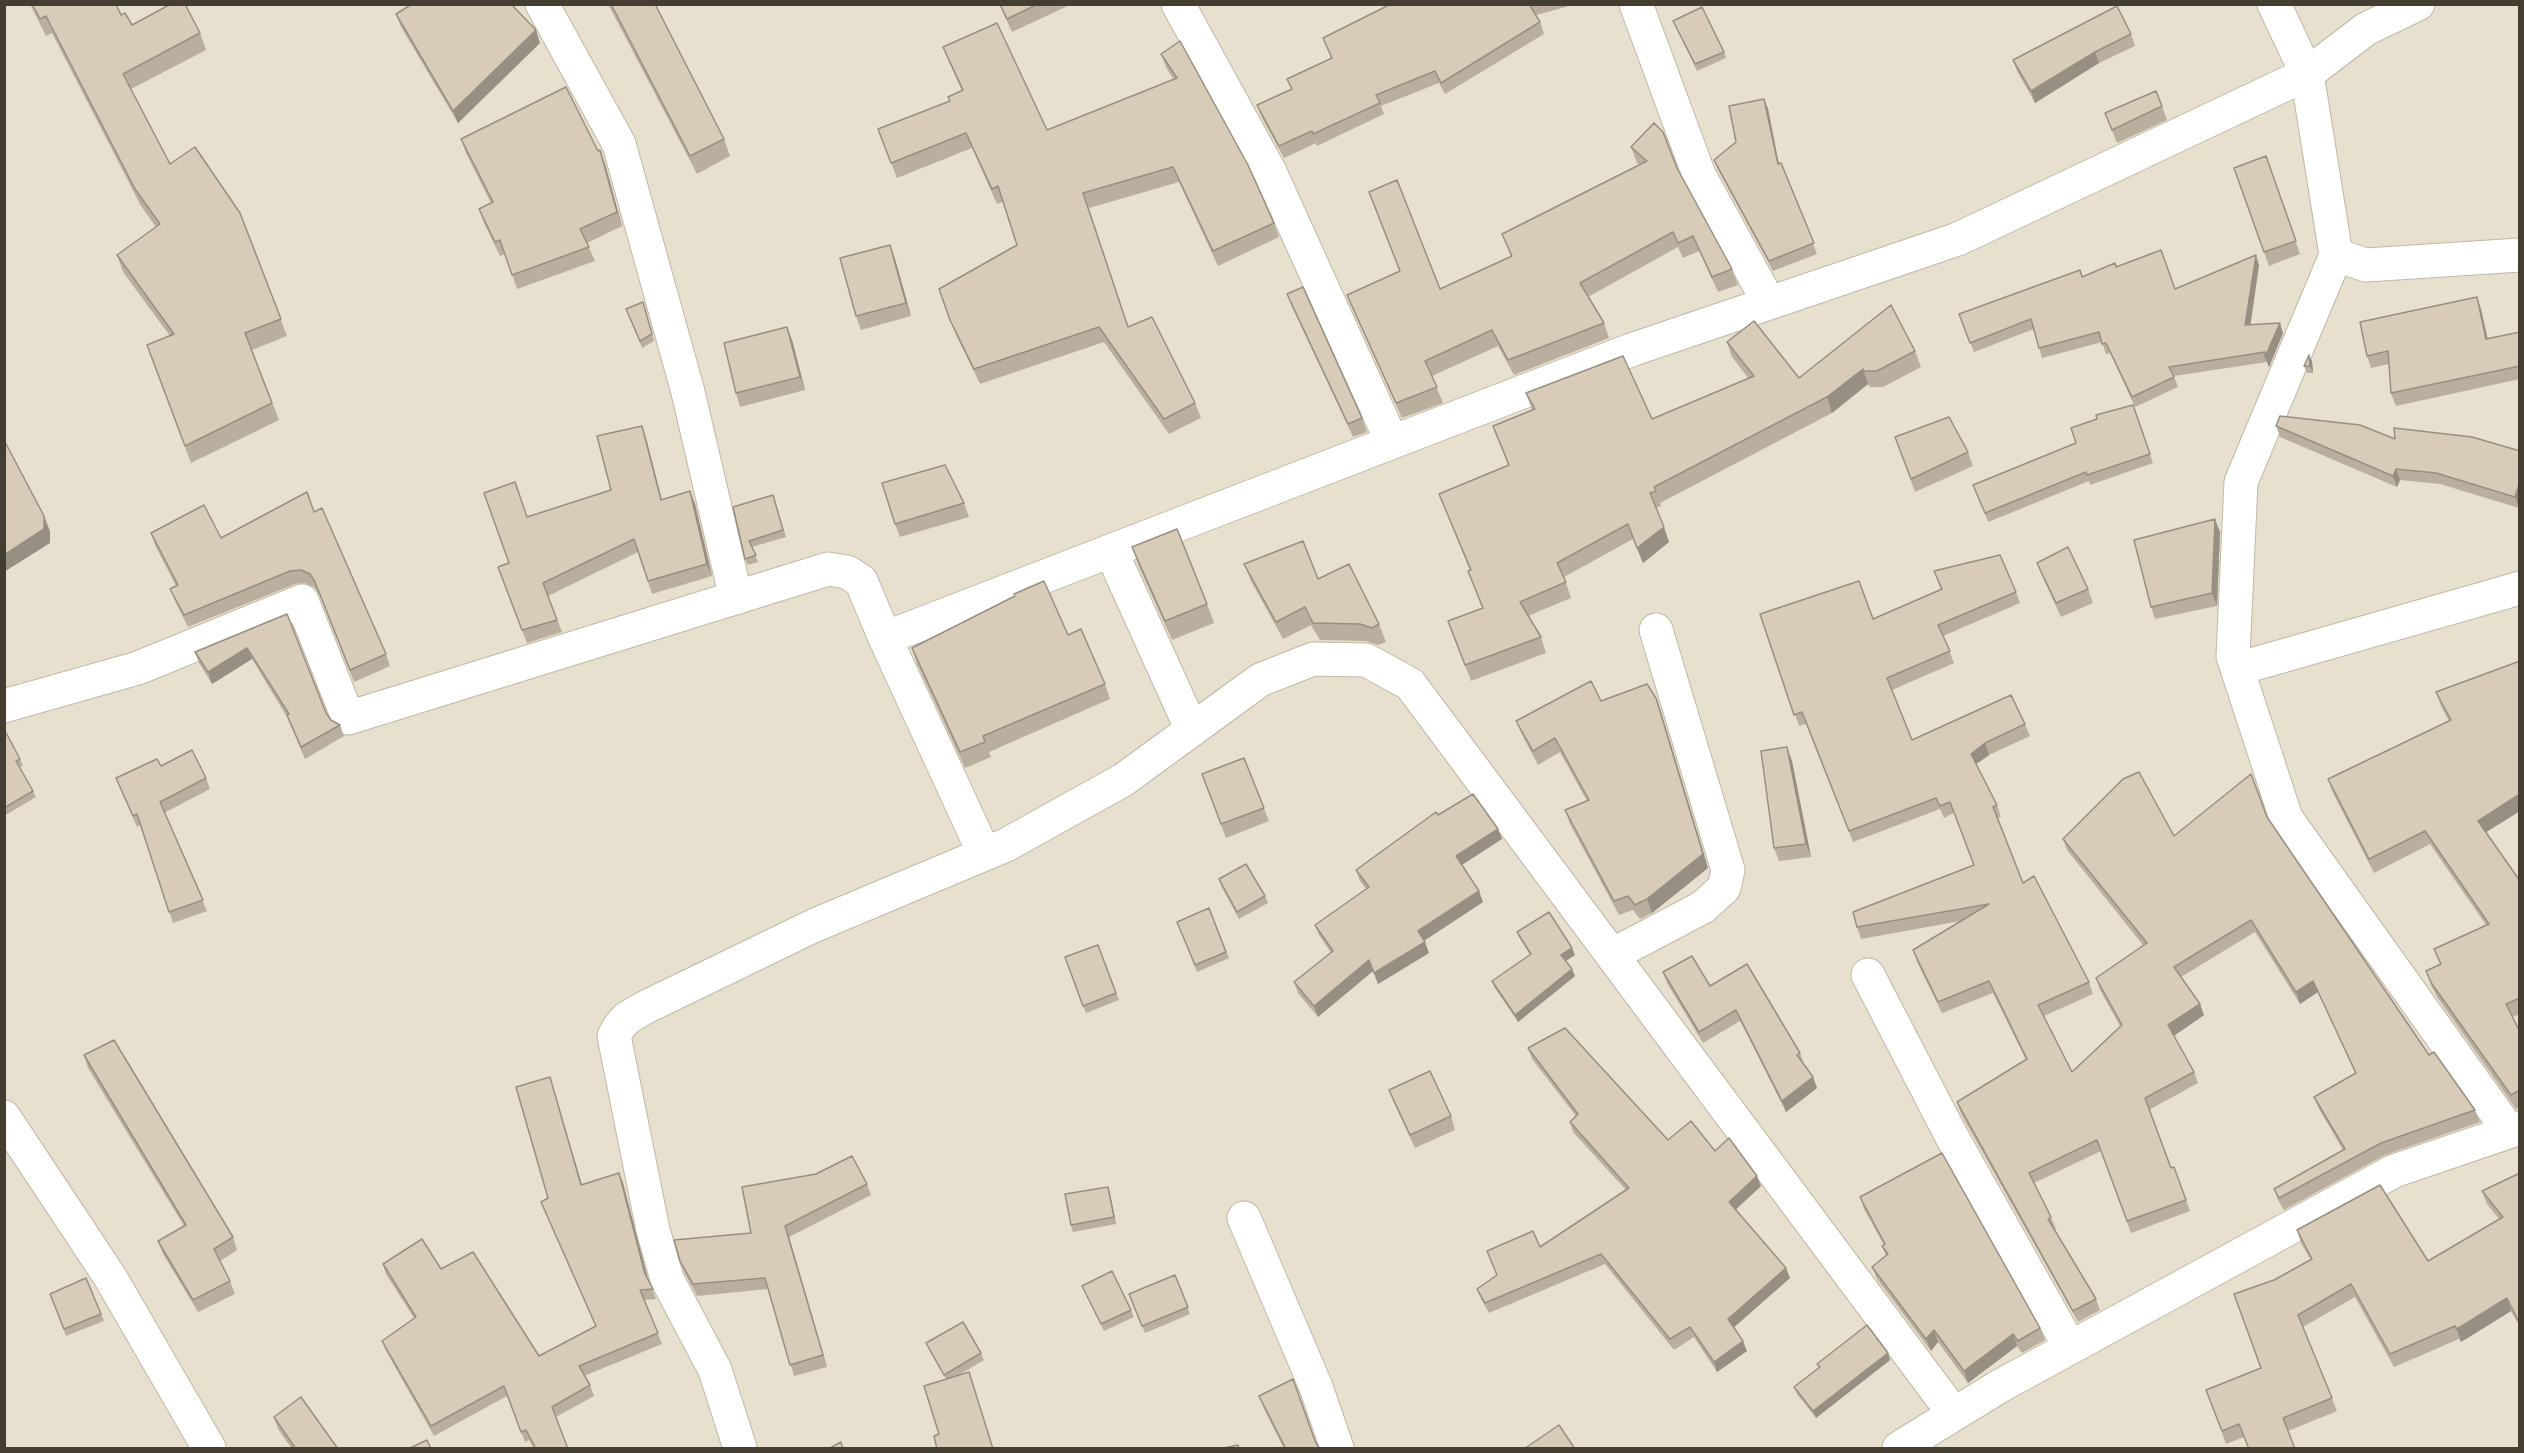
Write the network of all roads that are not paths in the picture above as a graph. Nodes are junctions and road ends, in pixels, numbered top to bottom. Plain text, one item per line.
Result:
1 (542, 4) edge
2 (1179, 4) edge
3 (1636, 4) edge
4 (2274, 4) edge
5 (2418, 4) edge
6 (2307, 74) junction
7 (2336, 255) junction
8 (2520, 255) edge
9 (1769, 303) junction
10 (1392, 442) junction
11 (1111, 551) junction
12 (2520, 588) edge
13 (736, 598) junction
14 (1656, 630) dead end
15 (885, 638) junction
16 (2237, 669) junction
17 (4, 706) edge
18 (1192, 730) junction
19 (984, 853) junction
20 (1612, 955) junction
21 (1868, 975) dead end
22 (4, 1117) edge
23 (2514, 1129) edge
24 (1244, 1218) dead end
25 (2070, 1347) junction
26 (1954, 1414) junction
27 (1912, 1445) edge
28 (209, 1449) edge
29 (740, 1449) edge
30 (1337, 1449) edge

1 - 13 street
2 - 10 street
3 - 9 street
4 - 6 street
5 - 6 street
6 - 7 street
6 - 9 street
7 - 8 street
7 - 16 street
9 - 10 street
10 - 11 street
11 - 15 street
11 - 18 street
12 - 16 street
13 - 15 street
13 - 17 street
14 - 20 street
15 - 19 street
16 - 23 street
18 - 19 street
18 - 20 street
19 - 29 street
20 - 26 street
21 - 25 street
22 - 28 street
23 - 25 street
24 - 30 street
25 - 26 street
26 - 27 street

